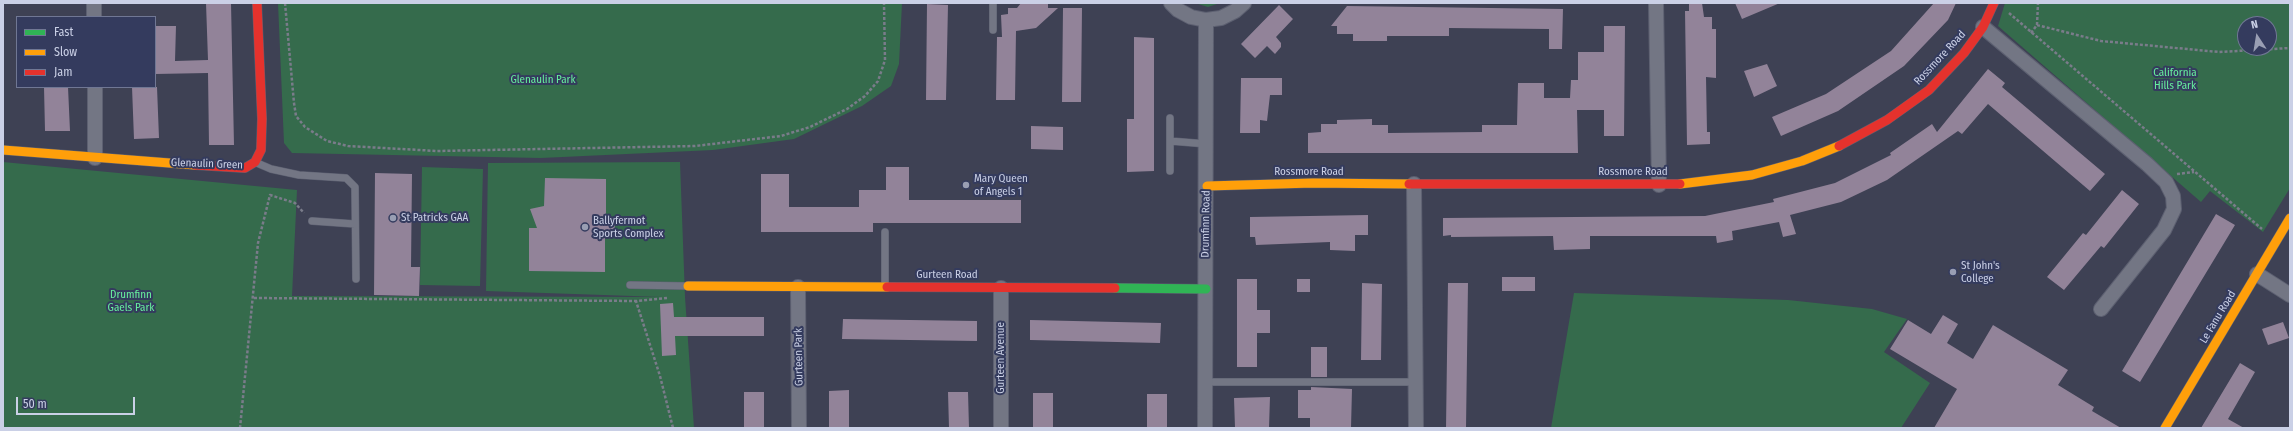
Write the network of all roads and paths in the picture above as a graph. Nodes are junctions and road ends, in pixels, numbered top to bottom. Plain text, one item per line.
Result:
1 (94, 3) edge
2 (257, 3) edge
3 (285, 3) edge
4 (884, 3) edge
5 (993, 3) edge
6 (1171, 3) edge
7 (1244, 3) edge
8 (1656, 3) edge
9 (1994, 3) edge
10 (2038, 3) edge
11 (2002, 8) dead end
12 (94, 16) edge
13 (1206, 20) junction
14 (2037, 25) junction
15 (1983, 27) junction
16 (993, 30) dead end
17 (2031, 33) junction
18 (2290, 48) edge
19 (95, 88) edge
20 (1170, 118) dead end
21 (1170, 141) junction
22 (1207, 144) junction
23 (3, 150) edge
24 (95, 158) junction
25 (255, 162) junction
26 (1170, 171) dead end
27 (1414, 184) junction
28 (1659, 184) junction
29 (1207, 186) junction
30 (2290, 218) edge
31 (312, 221) joint
32 (355, 224) junction
33 (885, 232) dead end
34 (2276, 241) junction
35 (2257, 274) junction
36 (356, 279) dead end
37 (630, 286) dead end
38 (688, 286) joint
39 (798, 287) junction
40 (885, 287) junction
41 (1000, 288) junction
42 (1206, 289) junction
43 (2290, 295) edge
44 (254, 298) junction
45 (671, 298) dead end
46 (636, 301) junction
47 (2101, 309) dead end
48 (1205, 382) junction
49 (1416, 382) junction
50 (240, 428) edge
51 (673, 428) edge
52 (799, 428) edge
53 (1001, 428) edge
54 (1205, 428) edge
55 (1416, 428) edge
56 (2165, 428) edge

1 - 12 street
2 - 25 street, Glenaulin Green
3 - 4 path
5 - 16 lane
6 - 13 street
7 - 13 street
8 - 28 street
9 - 15 street, Rossmore Road
10 - 14 path
11 - 17 path
13 - 22 street, Drumfinn Road
14 - 17 path
14 - 18 path
15 - 28 street, Rossmore Road
15 - 47 street
17 - 34 path
19 - 24 street
20 - 21 lane
21 - 22 lane
21 - 26 lane
22 - 29 street, Drumfinn Road
23 - 24 street, Glenaulin Green
24 - 25 street, Glenaulin Green
25 - 32 lane
27 - 28 street, Rossmore Road
27 - 29 street, Rossmore Road
27 - 49 street
29 - 42 street, Drumfinn Road
30 - 34 street, Le Fanu Road
31 - 32 lane
31 - 44 path
32 - 36 lane
33 - 40 lane
34 - 35 street, Le Fanu Road
35 - 43 street
35 - 56 street, Le Fanu Road
37 - 38 lane
38 - 39 street, Gurteen Road
39 - 40 street, Gurteen Road
39 - 52 street, Gurteen Park
40 - 41 street, Gurteen Road
41 - 42 street, Gurteen Road
41 - 53 street, Gurteen Avenue
42 - 48 street, Drumfinn Road
44 - 46 path
44 - 50 path
45 - 46 path
46 - 51 path
48 - 49 lane
48 - 54 street, Drumfinn Road
49 - 55 street

